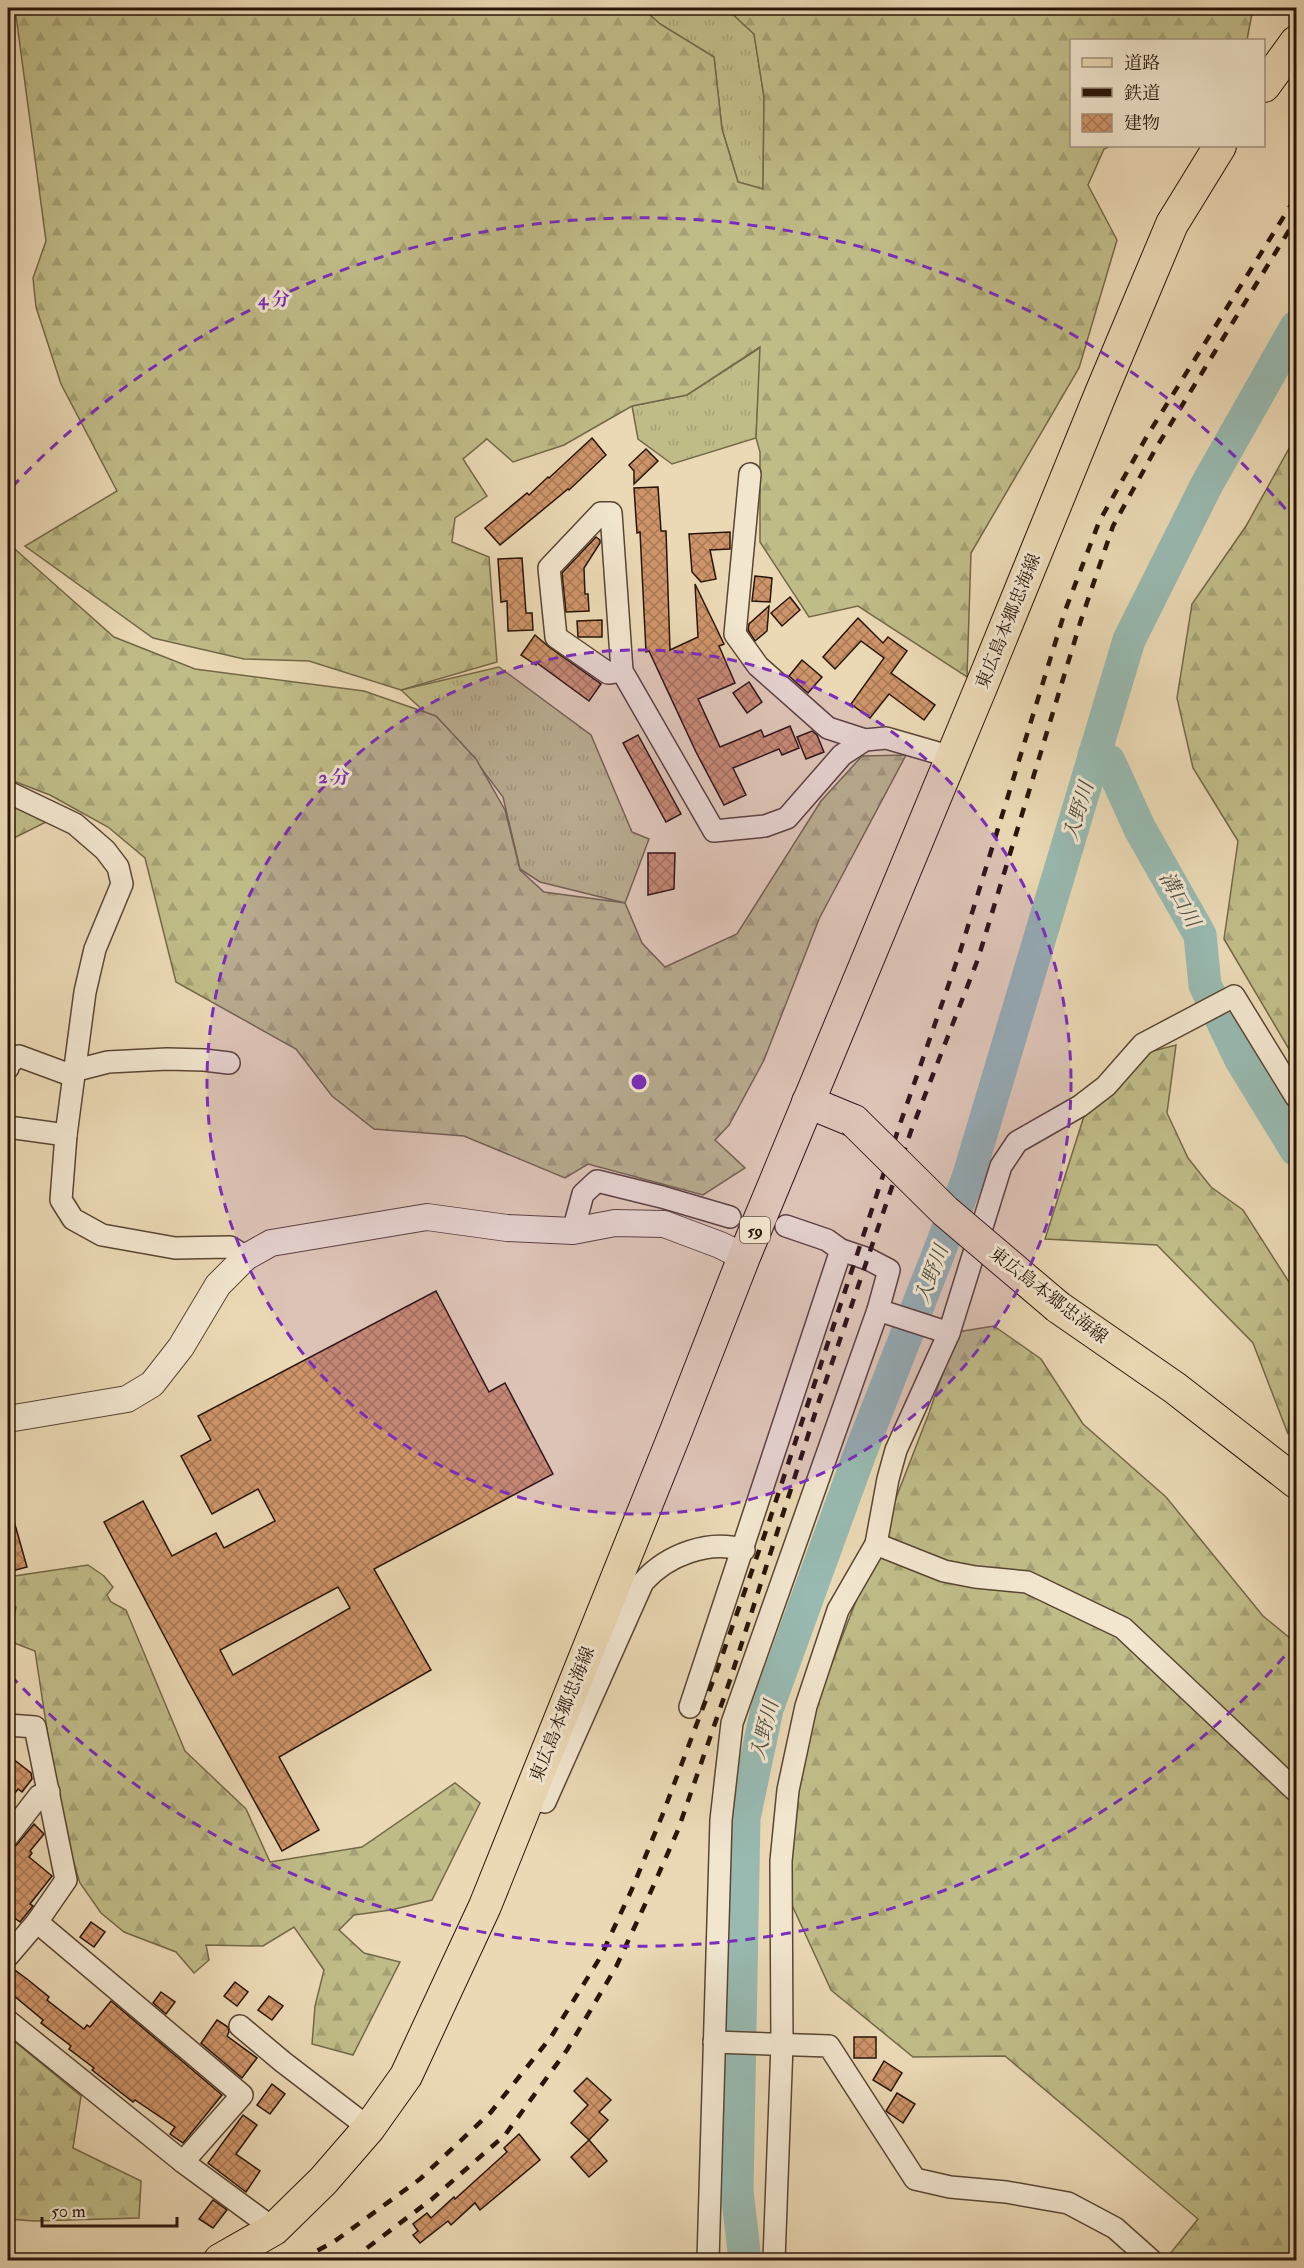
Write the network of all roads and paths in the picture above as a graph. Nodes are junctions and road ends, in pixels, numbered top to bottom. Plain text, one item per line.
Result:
1 (1296, 42) edge
2 (1265, 83) edge
3 (1219, 147) edge
4 (750, 474) dead end
5 (622, 671) junction
6 (865, 740) junction
7 (952, 757) junction
8 (8, 792) edge
9 (229, 1064) dead end
10 (8, 1068) edge
11 (74, 1070) junction
12 (1296, 1097) edge
13 (808, 1102) junction
14 (8, 1127) edge
15 (66, 1135) junction
16 (730, 1217) dead end
17 (786, 1226) dead end
18 (573, 1230) junction
19 (841, 1250) junction
20 (246, 1257) junction
21 (744, 1257) junction
22 (885, 1312) junction
23 (944, 1332) junction
24 (8, 1419) edge
25 (1296, 1482) edge
26 (876, 1544) junction
27 (744, 1550) junction
28 (690, 1707) dead end
29 (8, 1725) edge
30 (1296, 1791) edge
31 (49, 1792) junction
32 (528, 1799) junction
33 (8, 1836) edge
34 (38, 1922) junction
35 (8, 1956) edge
36 (8, 2021) edge
37 (240, 2026) dead end
38 (714, 2042) junction
39 (778, 2043) junction
40 (369, 2128) junction
41 (183, 2162) junction
42 (274, 2229) junction
43 (220, 2260) edge
44 (708, 2260) edge
45 (774, 2260) edge
46 (1152, 2260) edge

1 - 2 main road
3 - 7 main road, 東広島本郷忠海線 / 59
4 - 6 street
5 - 5 street
5 - 6 street
6 - 7 street
7 - 13 main road, 東広島本郷忠海線 / 59
8 - 11 street
9 - 11 street
10 - 11 street
11 - 15 street
12 - 23 street
13 - 21 main road, 東広島本郷忠海線 / 59
13 - 25 main road, 東広島本郷忠海線, bridge
14 - 15 street
15 - 20 street
16 - 18 street
17 - 19 street
18 - 20 street
18 - 21 street
19 - 22 street
19 - 27 street
20 - 24 street
21 - 32 main road, 東広島本郷忠海線 / 59
22 - 23 street
22 - 38 street
23 - 26 street
26 - 30 street
26 - 39 street
27 - 28 street
27 - 32 street
29 - 31 street
31 - 33 street
31 - 34 street
32 - 40 main road, 東広島本郷忠海線 / 59
34 - 35 street
34 - 41 street
36 - 41 street
37 - 40 street
38 - 39 street
38 - 44 street
39 - 45 street
39 - 46 street
40 - 42 main road, 東広島本郷忠海線 / 59
41 - 42 street
42 - 43 main road, 東広島本郷忠海線 / 59

